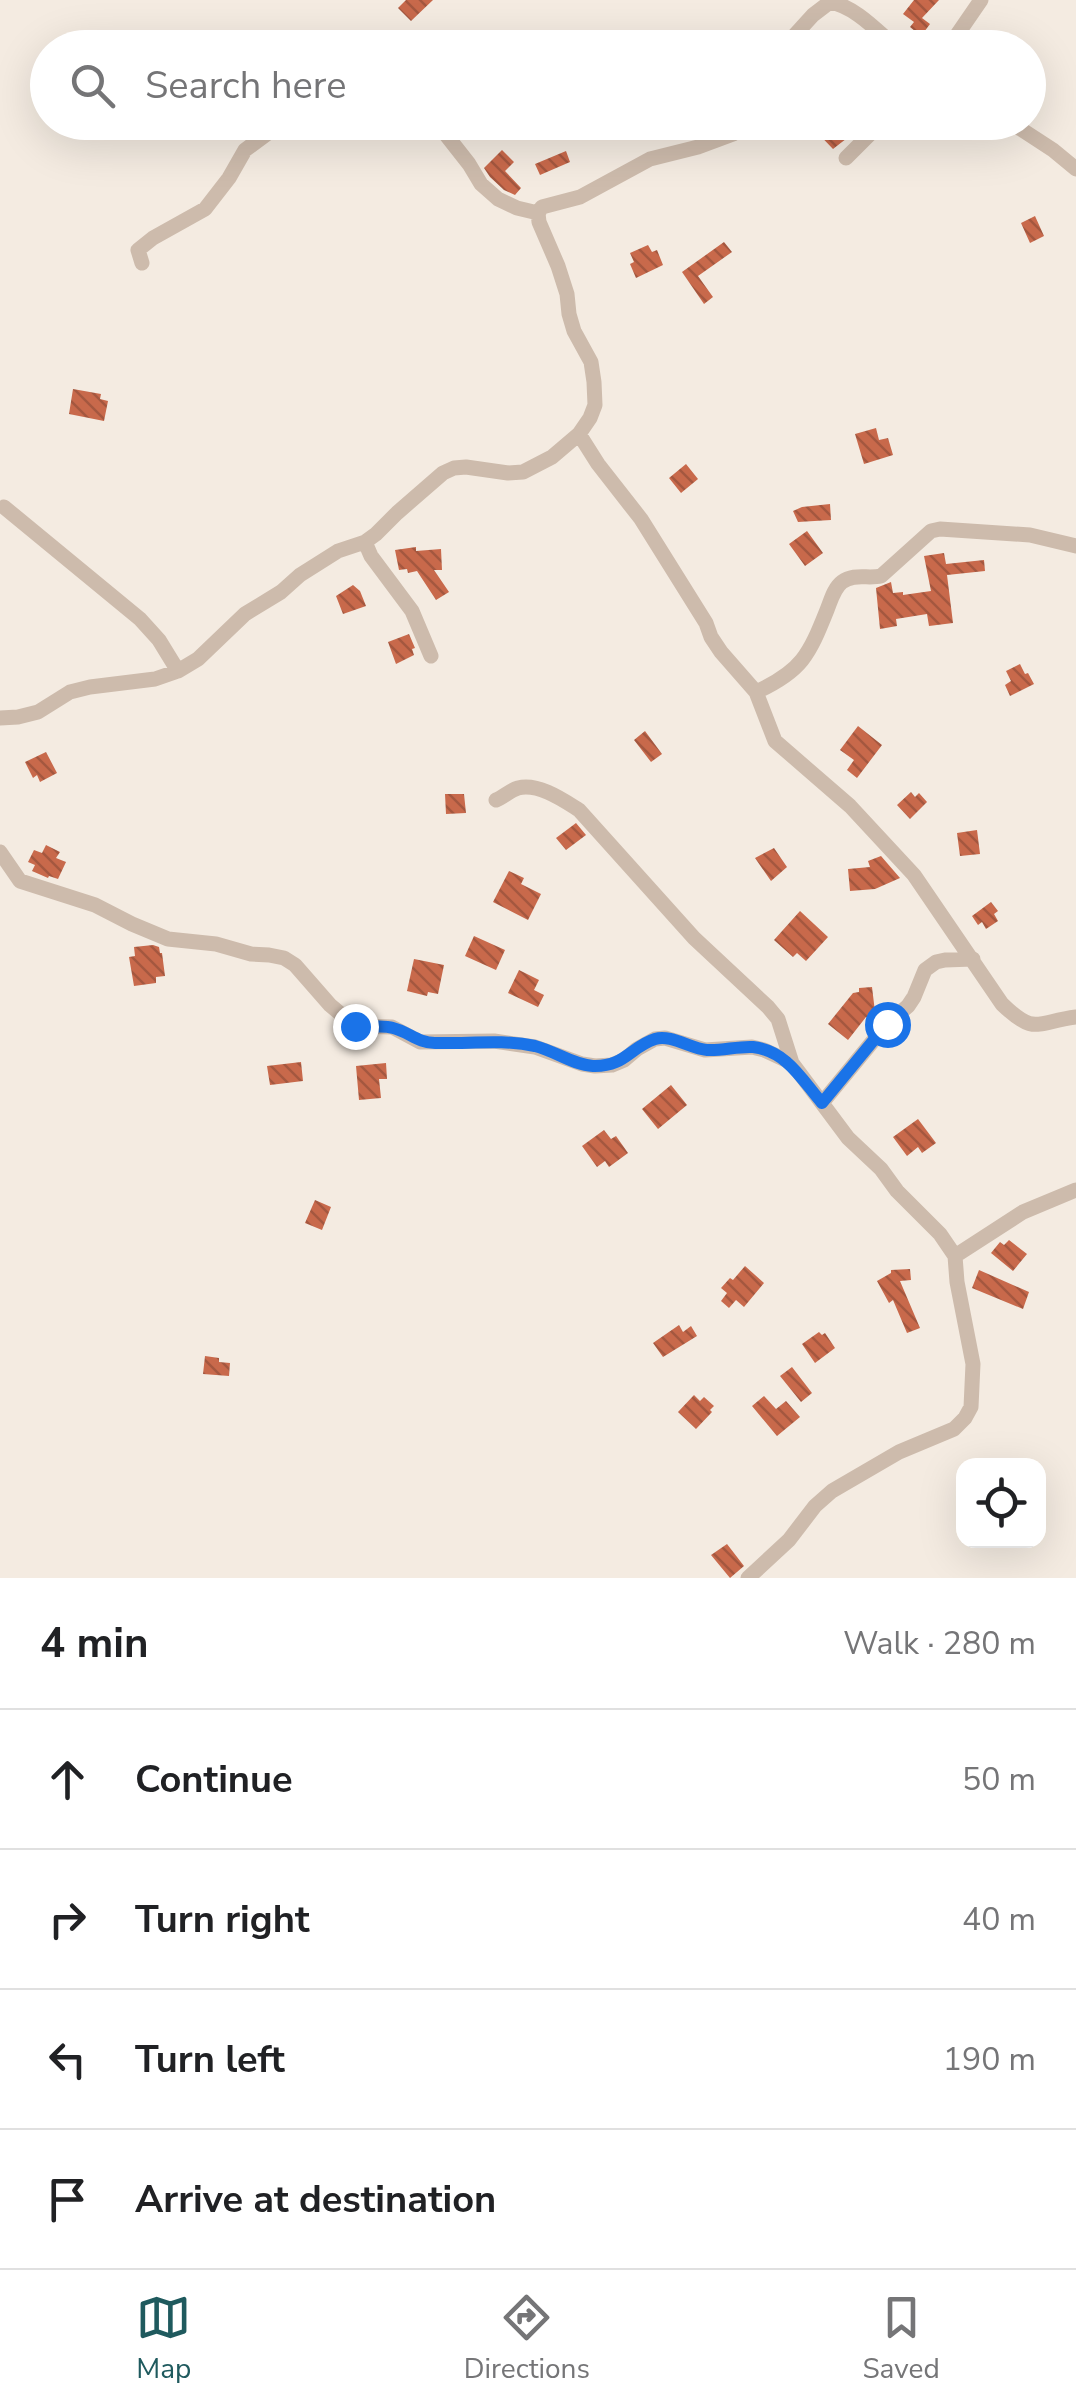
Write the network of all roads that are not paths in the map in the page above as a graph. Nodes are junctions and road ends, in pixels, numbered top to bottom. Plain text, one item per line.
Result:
1 (981, 0) edge
2 (829, 1) edge
3 (799, 30) edge
4 (876, 30) edge
5 (960, 30) edge
6 (258, 140) edge
7 (450, 140) edge
8 (717, 140) edge
9 (864, 140) edge
10 (1038, 140) edge
11 (846, 158) dead end
12 (1076, 169) edge
13 (538, 214) junction
14 (142, 263) dead end
15 (579, 434) junction
16 (4, 507) dead end
17 (365, 542) junction
18 (1076, 546) edge
19 (431, 656) dead end
20 (178, 671) junction
21 (756, 692) junction
22 (0, 718) edge
23 (496, 800) dead end
24 (0, 852) edge
25 (973, 959) junction
26 (1076, 1016) edge
27 (792, 1063) junction
28 (822, 1103) junction
29 (1076, 1190) edge
30 (955, 1256) junction
31 (748, 1578) edge

1 - 5 street
2 - 3 street
2 - 4 street
6 - 14 street
7 - 13 street
8 - 13 street
9 - 11 street
10 - 12 street
13 - 15 street
15 - 17 street
15 - 21 street
16 - 20 street
17 - 19 street
17 - 20 street
18 - 21 street
20 - 22 street
21 - 25 street
23 - 27 street
24 - 27 street
25 - 26 street
25 - 28 street
27 - 28 street
28 - 30 street
29 - 30 street
30 - 31 street

